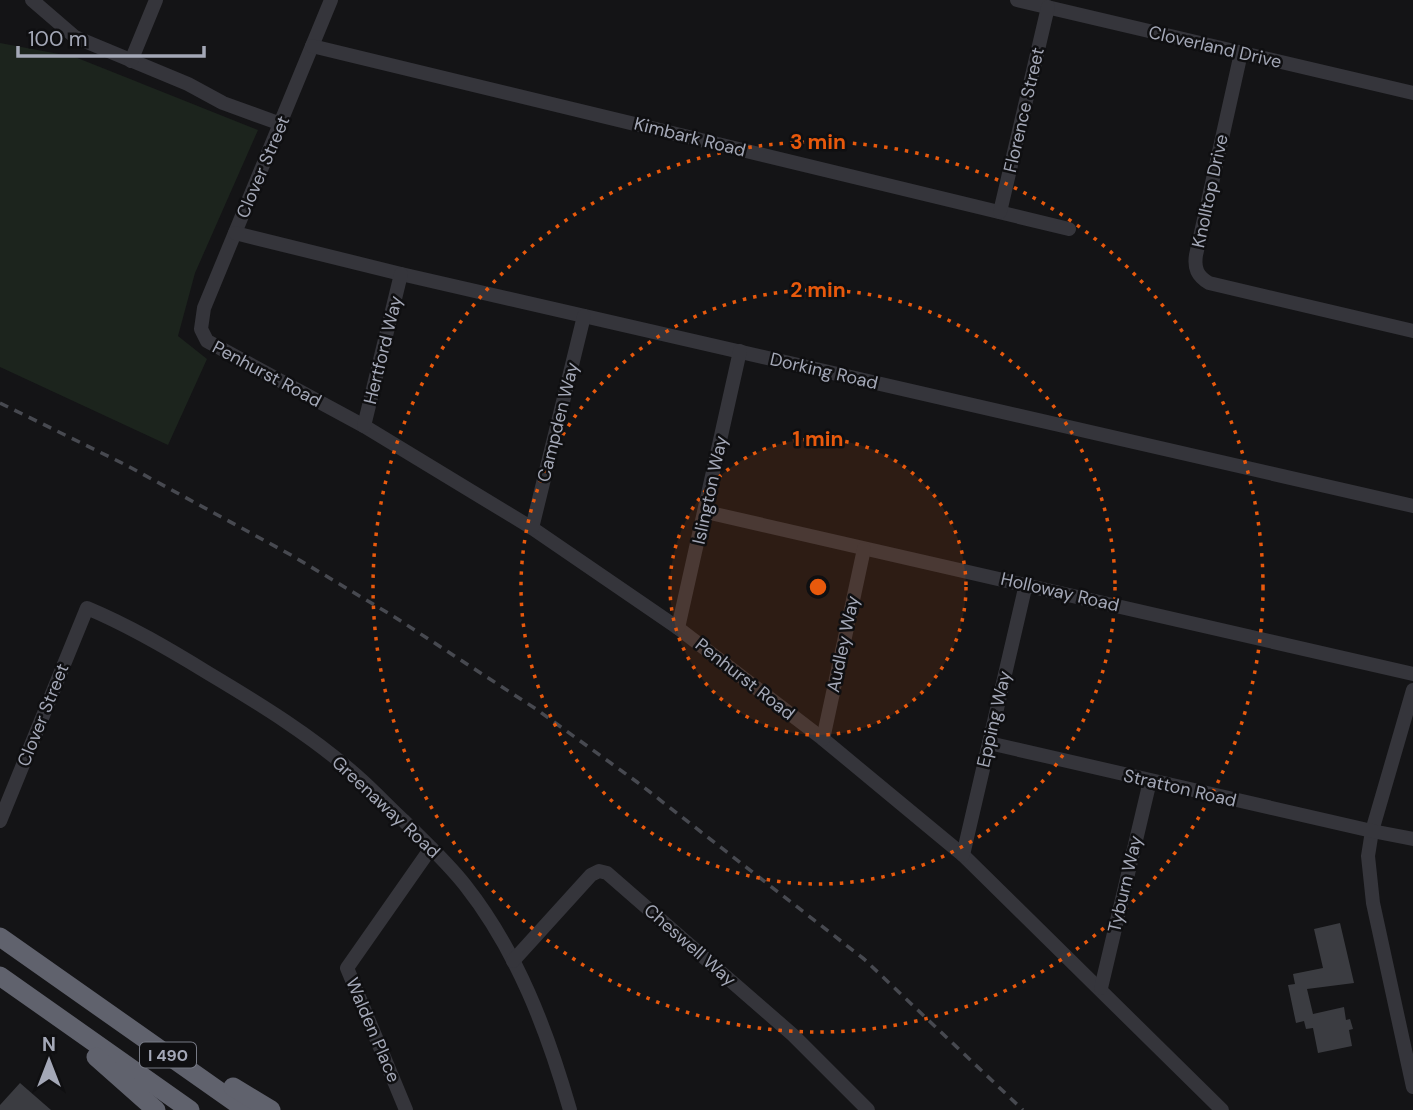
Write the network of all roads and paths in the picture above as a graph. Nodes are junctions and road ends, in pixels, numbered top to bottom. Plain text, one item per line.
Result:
1 (32, 0) edge
2 (156, 0) edge
3 (331, 0) edge
4 (1017, 0) edge
5 (1086, 0) edge
6 (1048, 7) junction
7 (1083, 15) junction
8 (312, 46) junction
9 (1241, 53) junction
10 (131, 61) junction
11 (1413, 93) edge
12 (281, 124) junction
13 (1000, 212) junction
14 (1069, 229) dead end
15 (234, 233) junction
16 (401, 274) junction
17 (584, 316) junction
18 (1413, 331) edge
19 (202, 334) joint
20 (740, 351) junction
21 (364, 426) junction
22 (1413, 506) edge
23 (706, 512) junction
24 (533, 528) junction
25 (864, 549) junction
26 (1026, 584) junction
27 (87, 608) joint
28 (678, 628) junction
29 (1413, 674) edge
30 (1413, 690) edge
31 (823, 739) junction
32 (989, 743) junction
33 (1150, 780) junction
34 (0, 821) edge
35 (1372, 831) junction
36 (1413, 839) edge
37 (432, 848) junction
38 (963, 855) junction
39 (0, 937) edge
40 (513, 961) junction
41 (0, 976) edge
42 (1101, 988) junction
43 (28, 995) junction
44 (90, 1000) junction
45 (1413, 1087) edge
46 (156, 1110) edge
47 (190, 1110) edge
48 (246, 1110) edge
49 (271, 1110) edge
50 (407, 1110) edge
51 (570, 1110) edge
52 (868, 1110) edge
53 (1222, 1110) edge

1 - 10 street
2 - 10 street
3 - 8 street, Clover Street
4 - 6 street, Cloverland Drive
5 - 7 street
6 - 7 street, Cloverland Drive
6 - 13 street, Florence Street
7 - 9 street, Cloverland Drive
8 - 12 street, Clover Street
8 - 13 street, Kimbark Road
9 - 11 street, Cloverland Drive
9 - 18 street, Knolltop Drive
10 - 12 street
12 - 15 street, Clover Street
13 - 14 street, Kimbark Road
15 - 16 street, Dorking Road
15 - 19 street, Clover Street
16 - 17 street, Dorking Road
16 - 21 street, Hertford Way
17 - 20 street, Dorking Road
17 - 24 street, Campden Way
19 - 21 street, Penhurst Road
20 - 22 street, Dorking Road
20 - 23 street, Islington Way
21 - 24 street, Penhurst Road
23 - 25 street, Holloway Road
23 - 28 street, Islington Way
24 - 28 street, Penhurst Road
25 - 26 street, Holloway Road
25 - 31 street, Audley Way
26 - 29 street, Holloway Road
26 - 32 street, Epping Way
27 - 34 street, Clover Street
27 - 37 street, Greenaway Road
28 - 31 street, Penhurst Road
30 - 35 street
31 - 38 street, Penhurst Road
32 - 33 street, Stratton Road
32 - 38 street, Epping Way
33 - 35 street, Stratton Road
33 - 42 street, Tyburn Way
35 - 36 street, Stratton Road
35 - 45 street
37 - 40 street, Greenaway Road
37 - 50 street, Walden Place
38 - 42 street, Penhurst Road
39 - 44 highway, I 490
40 - 51 street, Greenaway Road
40 - 52 street, Cheswell Way
41 - 43 highway, I 490
42 - 53 street, Penhurst Road
43 - 46 highway
43 - 47 highway, I 490
44 - 48 highway, I 490
44 - 49 highway

